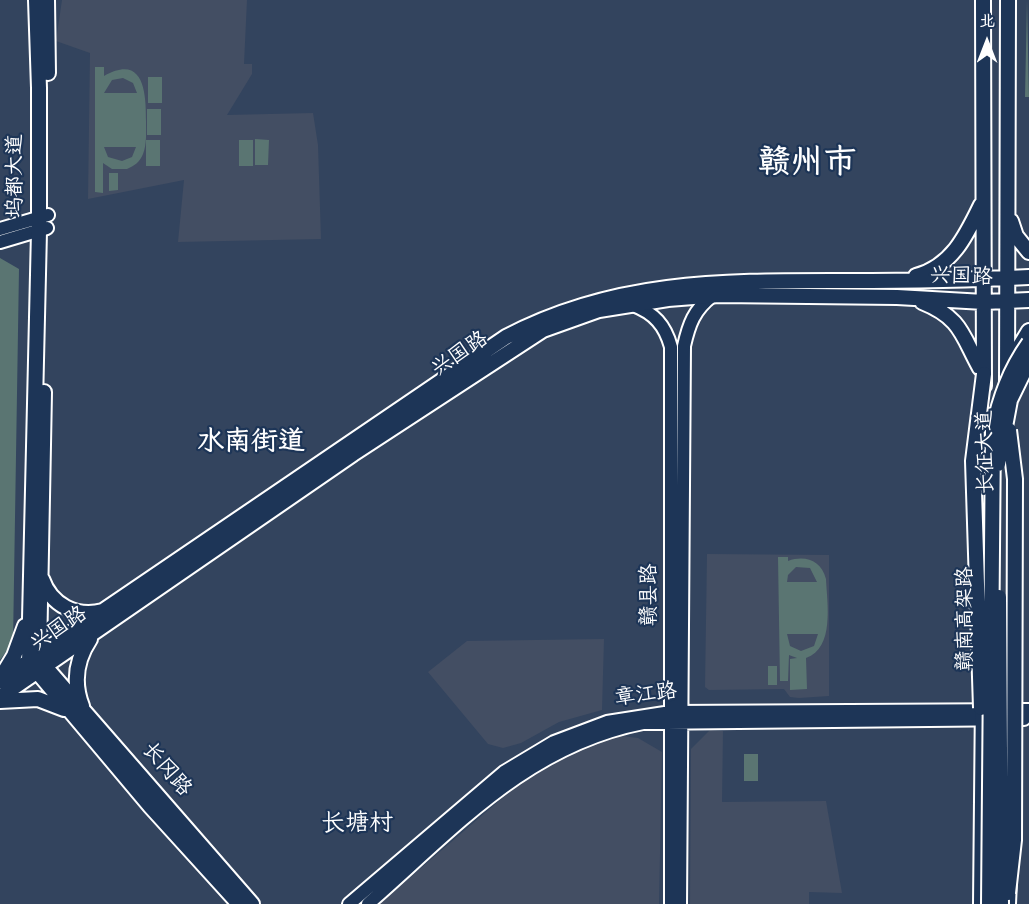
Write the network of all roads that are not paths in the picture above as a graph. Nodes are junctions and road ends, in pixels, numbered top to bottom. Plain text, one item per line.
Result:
1 (30, 0) edge
2 (36, 0) edge
3 (48, 0) edge
4 (983, 0) edge
5 (1008, 0) edge
6 (41, 17) junction
7 (983, 200) junction
8 (1008, 205) junction
9 (43, 223) junction
10 (0, 229) edge
11 (0, 242) edge
12 (1029, 252) edge
13 (1029, 277) edge
14 (1007, 278) junction
15 (984, 280) junction
16 (897, 281) junction
17 (712, 296) junction
18 (897, 297) junction
19 (1029, 300) edge
20 (984, 302) junction
21 (1006, 302) junction
22 (633, 305) junction
23 (1029, 331) edge
24 (1029, 343) edge
25 (1029, 361) edge
26 (1007, 372) junction
27 (984, 374) junction
28 (1008, 429) junction
29 (40, 572) junction
30 (30, 585) junction
31 (107, 609) junction
32 (95, 633) junction
33 (37, 664) junction
34 (0, 680) edge
35 (0, 699) edge
36 (84, 711) junction
37 (1029, 711) edge
38 (69, 712) junction
39 (983, 715) junction
40 (1008, 715) junction
41 (677, 717) junction
42 (1029, 719) edge
43 (989, 859) junction
44 (239, 904) edge
45 (252, 904) edge
46 (349, 904) edge
47 (368, 904) edge
48 (671, 904) edge
49 (680, 904) edge
50 (981, 904) edge
51 (989, 904) edge
52 (1001, 904) edge
53 (1007, 904) edge

1 - 6 main road
2 - 6 main road, 坞都大道
3 - 6 main road, 坞都大道
4 - 7 main road, 长征大道
5 - 8 main road, 长征大道
6 - 9 main road, 坞都大道
7 - 15 main road, 长征大道
7 - 16 main road
8 - 12 main road
8 - 14 main road, 长征大道
9 - 10 main road
9 - 11 main road
9 - 29 main road, 坞都大道
9 - 30 main road, 坞都大道
13 - 14 main road, 兴国路
14 - 15 main road, 兴国路
14 - 21 main road, 长征大道
15 - 16 main road, 兴国路
15 - 20 main road, 长征大道
16 - 31 main road, 兴国路
17 - 18 main road, 兴国路
17 - 22 main road, 兴国路
17 - 41 main road, 赣县路
18 - 20 main road, 兴国路
18 - 27 main road
19 - 21 main road, 兴国路
20 - 21 main road, 兴国路
20 - 27 main road, 长征大道
21 - 26 main road, 长征大道
22 - 32 main road, 兴国路
22 - 41 main road, 赣县路
23 - 26 main road
24 - 43 main road, 赣南高架路, bridge
25 - 52 main road, 赣南高架路, bridge
26 - 28 main road, 长征大道
27 - 39 main road, 长征大道
27 - 43 main road, bridge
28 - 40 main road, 长征大道
28 - 53 main road, bridge
29 - 31 main road
29 - 33 main road, 坞都大道
30 - 33 main road, 坞都大道
30 - 34 main road
31 - 33 main road, 兴国路
32 - 33 main road, 兴国路
32 - 36 main road
33 - 34 main road, 兴国路
33 - 35 main road, 兴国路
33 - 36 main road, 长冈路
33 - 38 main road, 长冈路
35 - 38 main road
36 - 45 main road, 长冈路
37 - 40 main road
38 - 44 main road, 长冈路
39 - 40 main road, 章江路
39 - 41 main road, 章江路
39 - 50 main road, 长征大道
40 - 42 main road
40 - 53 main road, 长征大道
41 - 46 main road, 章江路
41 - 47 main road, 章江路
41 - 48 main road, 赣县路
41 - 49 main road, 赣县路
43 - 51 main road, 赣南高架路, bridge

